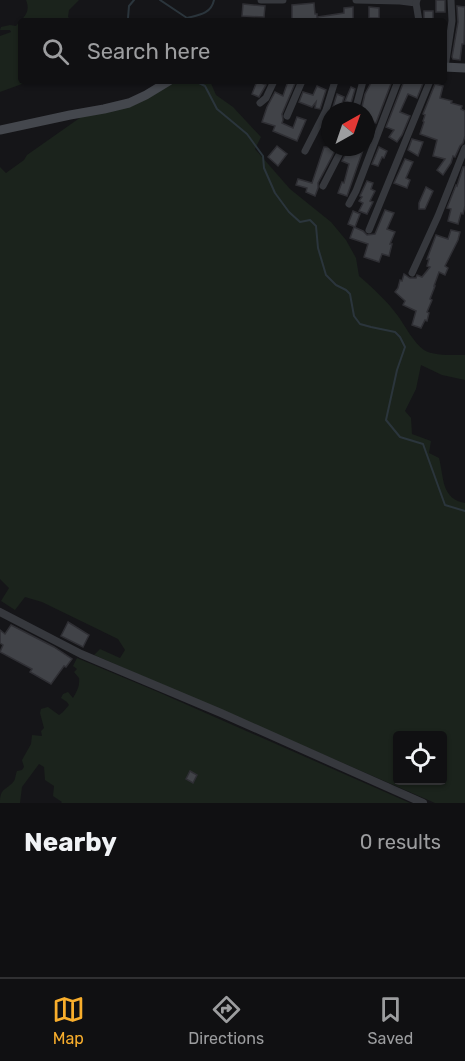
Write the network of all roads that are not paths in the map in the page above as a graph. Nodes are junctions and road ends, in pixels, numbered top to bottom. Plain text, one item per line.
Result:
1 (261, 0) edge
2 (283, 0) edge
3 (356, 0) edge
4 (451, 0) edge
5 (416, 2) edge
6 (419, 18) edge
7 (447, 54) edge
8 (447, 67) edge
9 (465, 68) edge
10 (164, 84) edge
11 (272, 84) edge
12 (301, 84) edge
13 (334, 84) edge
14 (362, 84) edge
15 (397, 84) edge
16 (429, 84) edge
17 (357, 102) edge
18 (260, 103) dead end
19 (287, 116) dead end
20 (0, 130) edge
21 (465, 148) edge
22 (305, 151) dead end
23 (338, 156) edge
24 (323, 186) dead end
25 (349, 204) dead end
26 (369, 230) dead end
27 (412, 273) dead end
28 (0, 612) edge
29 (423, 803) edge

1 - 2 street
3 - 5 street
4 - 7 street
5 - 6 street
8 - 9 main road
10 - 20 main road
11 - 18 street
12 - 19 street
13 - 22 street
14 - 17 street
15 - 25 street
16 - 26 street
21 - 27 street
23 - 24 street
28 - 29 street

